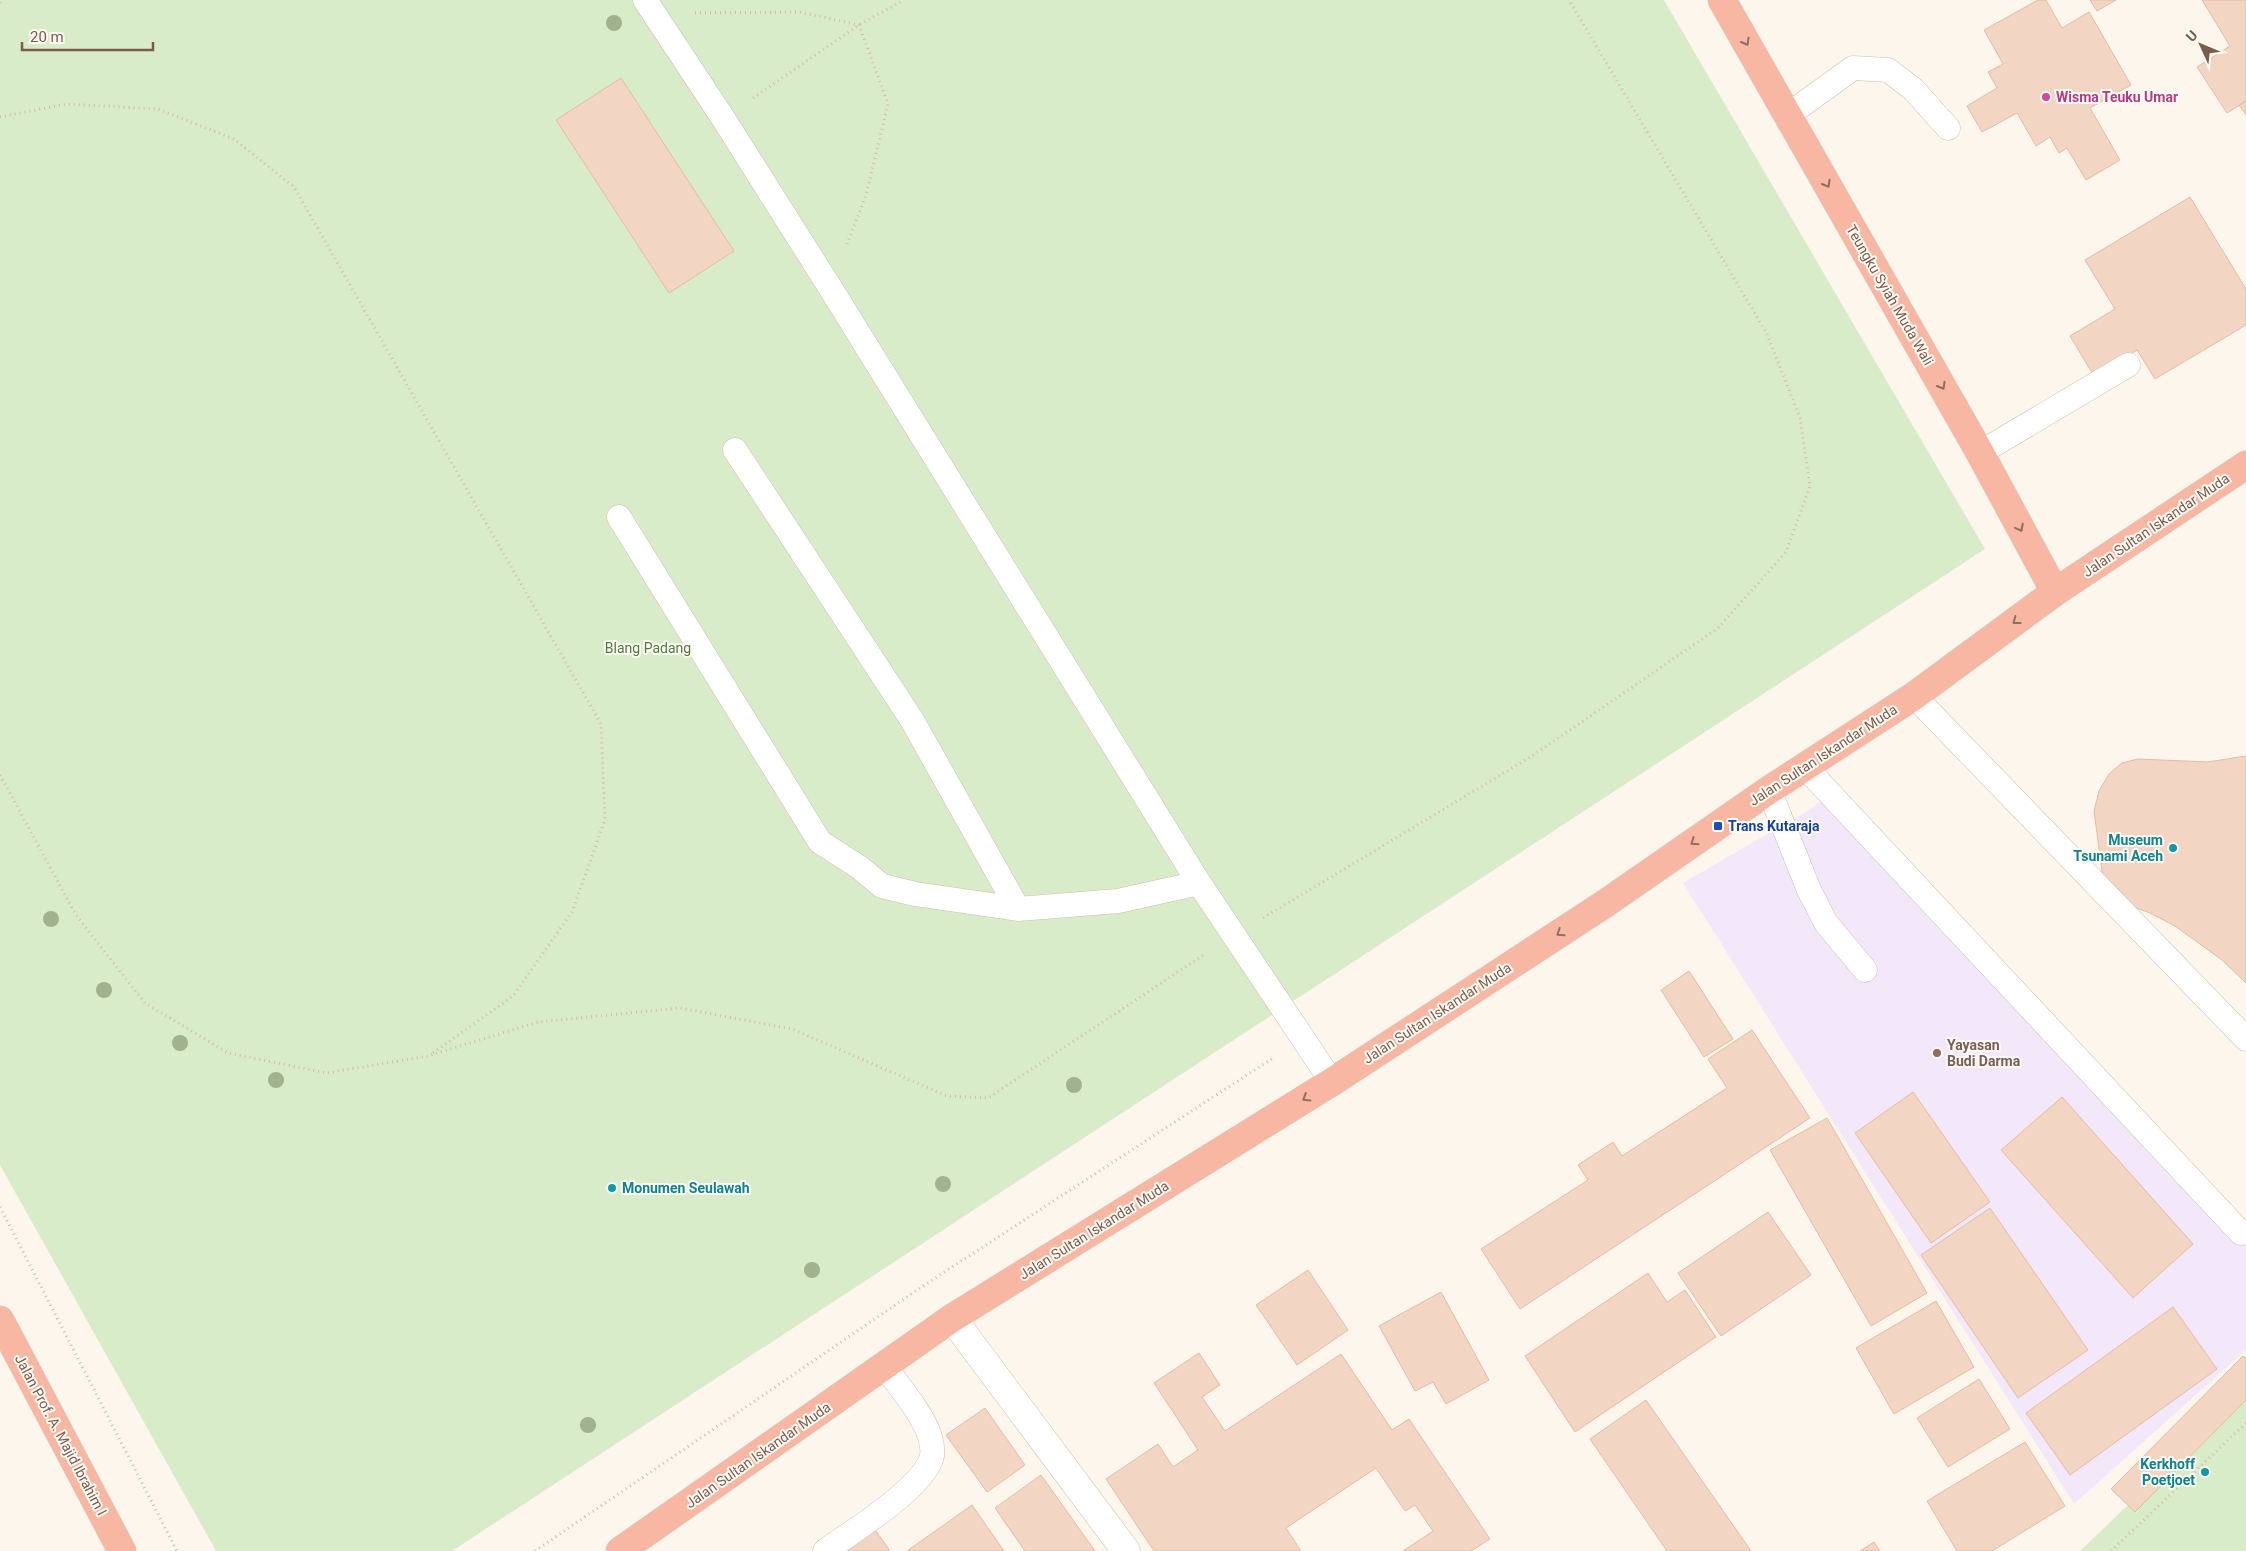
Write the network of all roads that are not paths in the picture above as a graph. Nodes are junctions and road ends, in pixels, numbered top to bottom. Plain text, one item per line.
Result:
1 (1722, 0) edge
2 (650, 6) edge
3 (1788, 115) junction
4 (1948, 128) dead end
5 (2128, 364) dead end
6 (735, 450) dead end
7 (1980, 453) junction
8 (2246, 465) edge
9 (619, 517) dead end
10 (2055, 592) junction
11 (1914, 696) junction
12 (1804, 767) junction
13 (1769, 790) junction
14 (1199, 883) junction
15 (1018, 909) junction
16 (1865, 970) dead end
17 (2246, 1039) edge
18 (1332, 1082) junction
19 (2241, 1233) dead end
20 (952, 1318) junction
21 (0, 1320) edge
22 (884, 1366) junction
23 (122, 1551) edge
24 (620, 1551) edge
25 (825, 1551) edge
26 (1126, 1551) edge

1 -> 3 highway, Teungku Syiah Muda Wali
2 - 14 lane
3 - 4 lane
3 -> 7 highway, Teungku Syiah Muda Wali
5 - 7 lane
6 - 15 lane
7 -> 10 highway, Teungku Syiah Muda Wali
8 - 10 highway, Jalan Sultan Iskandar Muda
9 - 15 lane
10 -> 11 highway, Jalan Sultan Iskandar Muda
11 - 12 highway, Jalan Sultan Iskandar Muda
11 - 17 lane
12 - 13 highway, Jalan Sultan Iskandar Muda
12 - 19 lane
13 - 16 lane
13 -> 18 highway, Jalan Sultan Iskandar Muda
14 - 15 lane
14 - 18 lane
18 -> 20 highway, Jalan Sultan Iskandar Muda
20 - 22 highway, Jalan Sultan Iskandar Muda
20 - 26 street
21 - 23 highway, Jalan Prof. A. Majid Ibrahim I
22 - 24 highway, Jalan Sultan Iskandar Muda
22 - 25 lane

